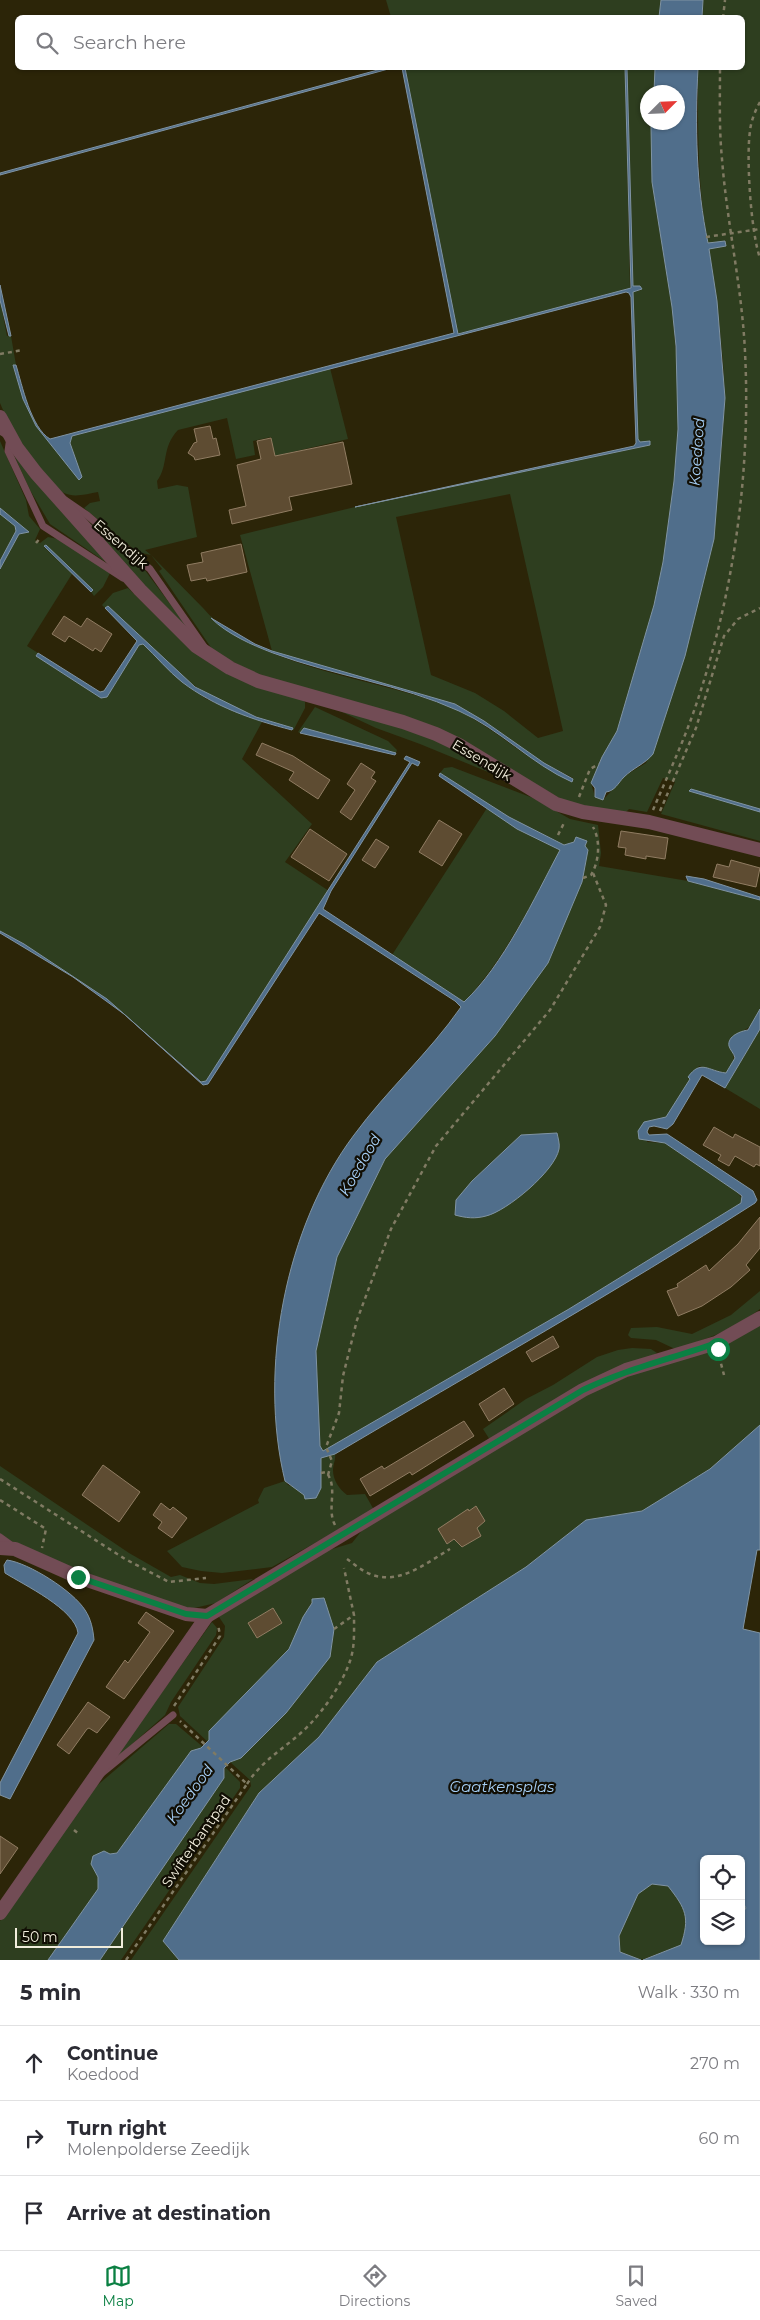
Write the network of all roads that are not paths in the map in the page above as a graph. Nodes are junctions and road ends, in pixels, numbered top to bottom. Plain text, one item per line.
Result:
1 (0, 417) edge
2 (5, 434) edge
3 (56, 496) junction
4 (140, 590) junction
5 (209, 655) junction
6 (760, 850) edge
7 (760, 1318) edge
8 (0, 1537) edge
9 (0, 1548) edge
10 (23, 1552) junction
11 (207, 1616) junction
12 (174, 1715) road end
13 (93, 1780) junction
14 (0, 1912) edge

1 - 2 street, Essendijk
2 - 3 street, Essendijk
2 - 4 lane, Essendijk
3 - 4 street, Essendijk
3 - 5 lane, Essendijk
4 - 5 street, Essendijk
5 - 6 street, Essendijk
7 - 11 street
8 - 10 lane
9 - 10 street
10 - 11 street
11 - 13 street
12 - 13 lane
13 - 14 street

